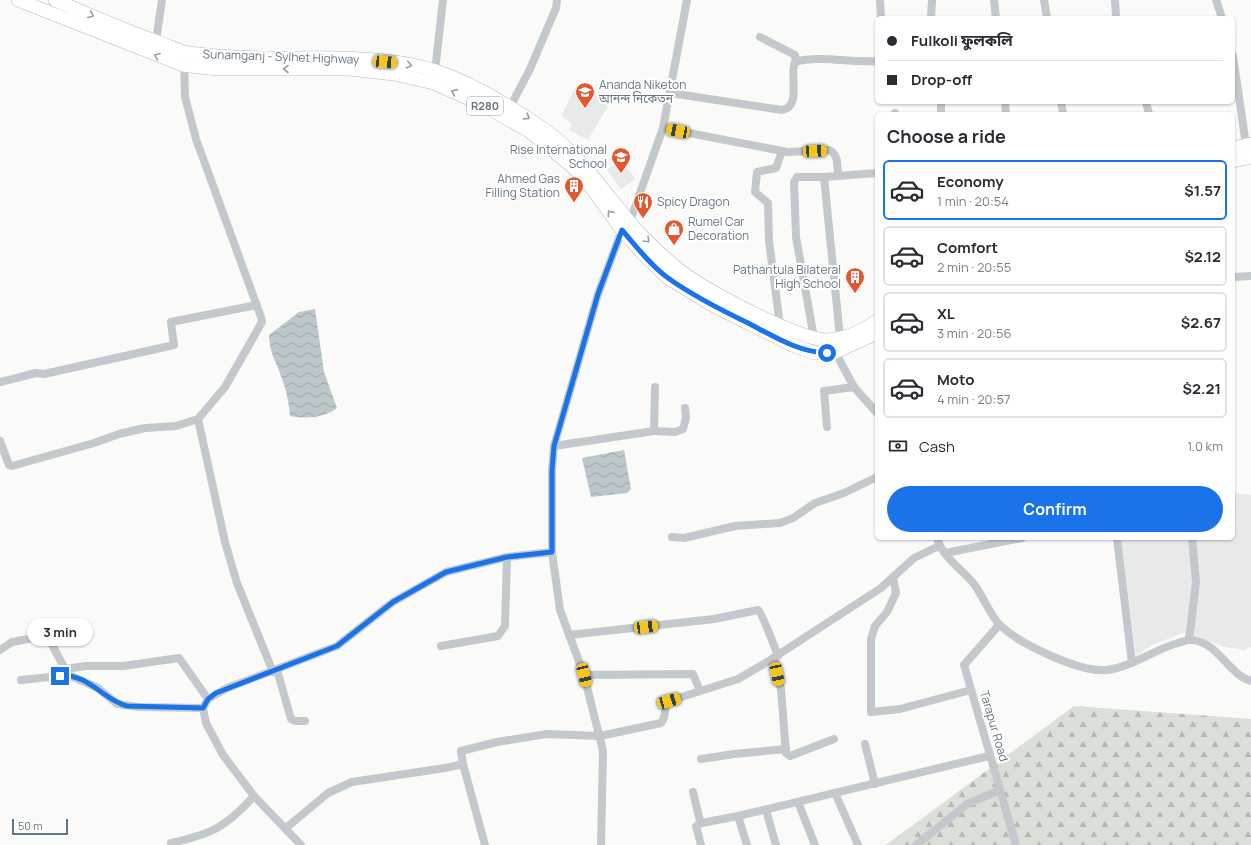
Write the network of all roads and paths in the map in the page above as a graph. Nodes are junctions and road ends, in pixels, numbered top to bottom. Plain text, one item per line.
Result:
1 (18, 0) edge
2 (55, 0) edge
3 (162, 0) edge
4 (443, 0) edge
5 (557, 0) edge
6 (687, 0) edge
7 (880, 0) edge
8 (932, 0) edge
9 (994, 0) edge
10 (1044, 0) edge
11 (1115, 0) edge
12 (1216, 0) edge
13 (881, 16) edge
14 (931, 16) edge
15 (996, 16) edge
16 (1047, 16) edge
17 (1116, 16) edge
18 (1221, 16) edge
19 (760, 37) dead end
20 (156, 41) junction
21 (184, 58) junction
22 (875, 61) edge
23 (796, 62) junction
24 (435, 71) junction
25 (1235, 72) edge
26 (670, 93) junction
27 (508, 112) junction
28 (663, 128) junction
29 (1245, 149) edge
30 (782, 151) junction
31 (1235, 160) edge
32 (875, 173) edge
33 (838, 176) junction
34 (824, 177) junction
35 (626, 225) junction
36 (1251, 276) edge
37 (1235, 277) edge
38 (257, 305) junction
39 (875, 323) edge
40 (780, 325) junction
41 (875, 334) edge
42 (840, 338) junction
43 (820, 339) junction
44 (835, 352) junction
45 (0, 382) edge
46 (854, 387) junction
47 (655, 388) dead end
48 (685, 408) dead end
49 (875, 411) edge
50 (198, 419) junction
51 (827, 428) dead end
52 (654, 431) junction
53 (0, 441) edge
54 (554, 446) junction
55 (875, 478) edge
56 (672, 537) dead end
57 (1012, 540) edge
58 (1117, 540) edge
59 (1192, 540) edge
60 (938, 542) edge
61 (552, 552) junction
62 (945, 553) junction
63 (507, 557) junction
64 (893, 577) junction
65 (1000, 625) junction
66 (569, 635) junction
67 (1189, 640) junction
68 (441, 646) dead end
69 (0, 650) edge
70 (776, 657) junction
71 (1132, 663) junction
72 (275, 671) junction
73 (67, 672) junction
74 (584, 675) junction
75 (21, 680) dead end
76 (1251, 681) edge
77 (971, 690) junction
78 (700, 691) junction
79 (208, 699) junction
80 (203, 708) junction
81 (305, 721) dead end
82 (600, 736) junction
83 (834, 739) dead end
84 (865, 744) dead end
85 (786, 748) junction
86 (989, 756) junction
87 (701, 759) dead end
88 (463, 764) junction
89 (875, 784) junction
90 (1000, 790) junction
91 (693, 792) dead end
92 (835, 793) junction
93 (254, 796) junction
94 (798, 802) junction
95 (766, 810) junction
96 (738, 816) junction
97 (702, 823) junction
98 (286, 828) junction
99 (171, 843) dead end
100 (301, 845) edge
101 (485, 845) edge
102 (601, 845) edge
103 (701, 845) edge
104 (748, 845) edge
105 (776, 845) edge
106 (815, 845) edge
107 (858, 845) edge
108 (916, 845) edge
109 (1016, 845) edge

21 -> 1 main road, Sunamganj - Sylhet Highway / R280
2 -> 20 main road, Sunamganj - Sylhet Highway / R280
3 - 20 street
4 - 24 street
5 - 27 street
6 - 26 street
7 - 13 street
8 - 14 street
9 - 15 street
10 - 16 street
11 - 17 street
12 - 18 street
19 - 23 street
20 - 21 main road, Sunamganj - Sylhet Highway / R280
21 -> 24 main road, Sunamganj - Sylhet Highway / R280
27 -> 21 main road, Sunamganj - Sylhet Highway / R280
21 - 38 street
22 - 23 street
23 - 26 street
24 - 27 main road, Sunamganj - Sylhet Highway / R280
25 - 29 street
26 - 28 street
27 - 35 main road, Sunamganj - Sylhet Highway / R280
28 - 30 street
28 - 35 street
29 - 31 main road
30 - 33 street
30 - 40 street
32 - 33 street
33 - 34 street
34 - 42 street
34 - 43 street
35 -> 40 main road, Sunamganj - Sylhet Highway / R280
35 - 44 main road, Sunamganj - Sylhet Highway / R280
35 - 54 street
36 - 37 street
38 - 45 street
38 - 50 street
39 - 42 main road, Sunamganj - Sylhet Highway / R280
40 - 43 main road, Sunamganj - Sylhet Highway / R280
41 - 44 main road, Sunamganj - Sylhet Highway / R280
42 - 43 main road, Sunamganj - Sylhet Highway / R280
43 - 44 street
44 - 46 street
46 - 49 street
46 - 51 street
47 - 52 street
48 - 52 street
50 - 53 street
50 - 72 street
52 - 54 street
54 - 61 street
55 - 56 street
57 - 62 street
58 - 71 street
59 - 67 street
60 - 62 street
60 - 64 street
61 - 63 street
61 - 66 street
62 - 65 street
63 - 68 street
63 - 72 street
64 - 70 street
64 - 77 street
65 - 71 street
65 - 77 street, Tarapur Road
66 - 70 street
66 - 74 street
67 - 71 street
67 - 76 street
69 - 73 street
70 - 78 street
70 - 85 street
72 - 79 street
72 - 81 street
73 - 75 street
73 - 79 street
73 - 80 street
74 - 78 street
74 - 82 street
77 - 86 street, Tarapur Road
78 - 82 street
79 - 80 street
80 - 93 street
82 - 88 street
82 - 102 street
83 - 85 street
84 - 89 street
85 - 87 street
86 - 89 street
86 - 90 street, Tarapur Road
88 - 98 street
88 - 101 street
89 - 92 street
90 - 108 street
90 - 109 street, Tarapur Road
91 - 97 street
92 - 94 street
92 - 107 street
93 - 98 street
93 - 99 street
94 - 95 street
94 - 106 street
95 - 96 street
95 - 105 street
96 - 97 street
96 - 104 street
97 - 103 street
98 - 100 street

